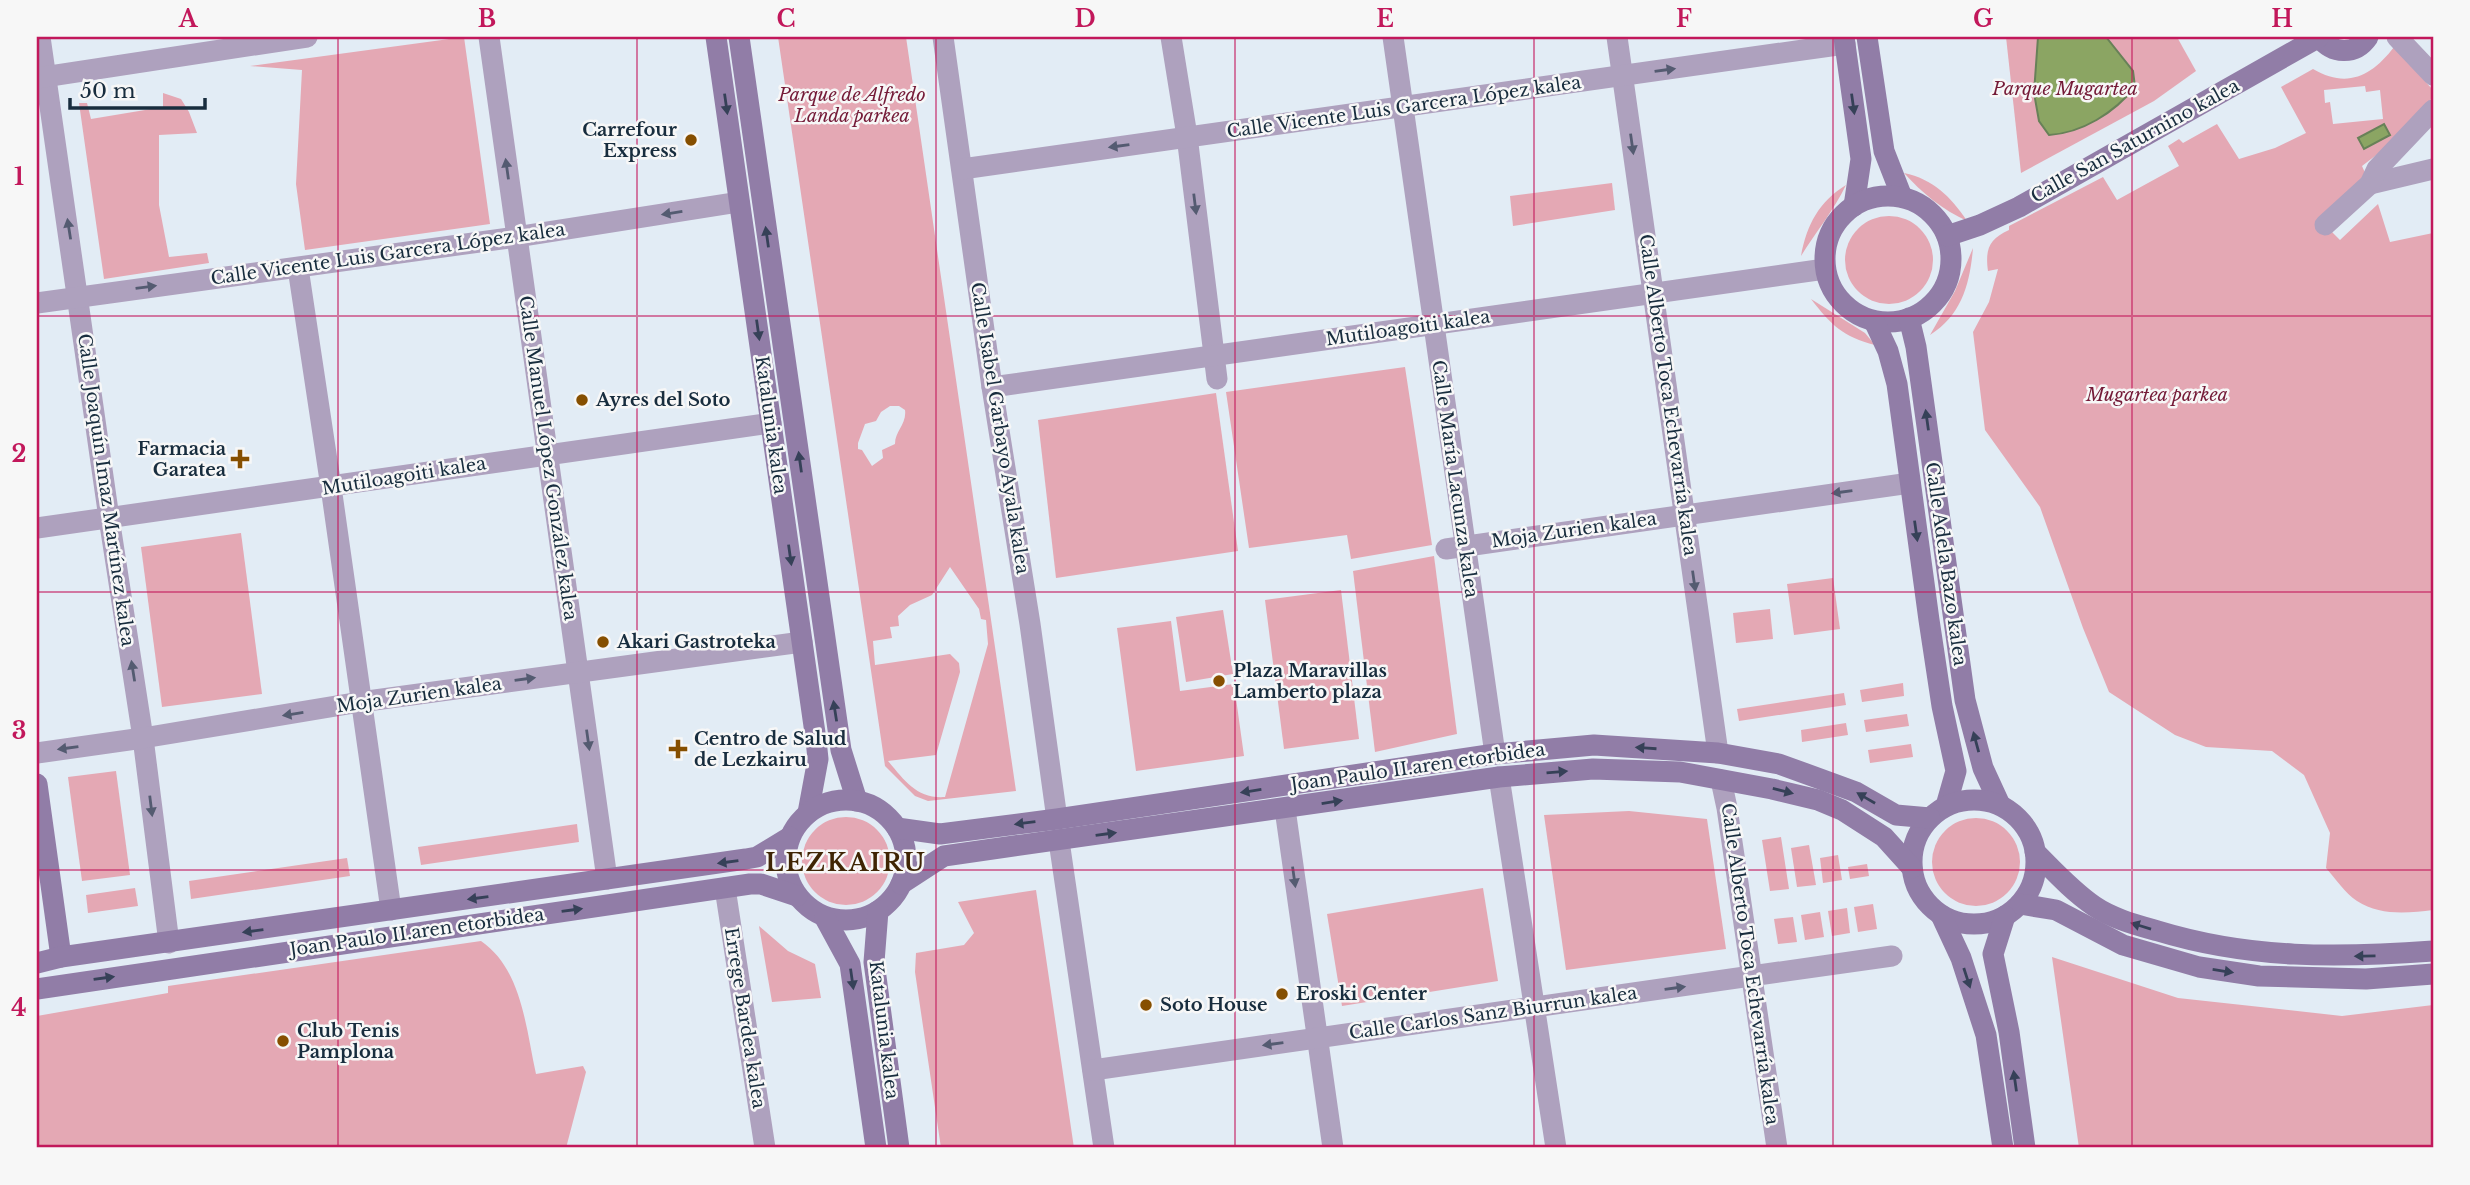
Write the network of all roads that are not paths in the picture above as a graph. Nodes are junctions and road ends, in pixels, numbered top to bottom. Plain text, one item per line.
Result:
1 (40, 37) edge
2 (307, 37) edge
3 (489, 37) edge
4 (716, 37) edge
5 (738, 37) edge
6 (943, 37) edge
7 (1171, 37) edge
8 (1393, 37) edge
9 (1617, 37) edge
10 (1867, 37) edge
11 (2319, 37) edge
12 (2368, 37) edge
13 (2397, 37) edge
14 (265, 40) edge
15 (1844, 40) edge
16 (2433, 75) edge
17 (1623, 76) junction
18 (41, 78) edge
19 (1403, 107) junction
20 (2433, 110) edge
21 (1186, 136) junction
22 (962, 169) junction
23 (2433, 169) edge
24 (2370, 184) junction
25 (1902, 197) junction
26 (739, 202) junction
27 (1854, 206) junction
28 (2325, 225) dead end
29 (1947, 236) junction
30 (516, 237) junction
31 (298, 268) junction
32 (1825, 269) junction
33 (1653, 293) junction
34 (79, 296) junction
35 (37, 303) edge
36 (1909, 318) junction
37 (1874, 321) junction
38 (1434, 324) junction
39 (1214, 357) junction
40 (1217, 379) dead end
41 (992, 387) junction
42 (771, 423) junction
43 (547, 454) junction
44 (1910, 483) junction
45 (331, 486) junction
46 (1685, 513) junction
47 (109, 518) junction
48 (37, 528) edge
49 (1455, 547) junction
50 (802, 642) junction
51 (579, 672) junction
52 (360, 702) junction
53 (143, 738) junction
54 (37, 753) edge
55 (1718, 753) junction
56 (1495, 754) junction
57 (1499, 777) junction
58 (1721, 780) junction
59 (37, 784) edge
60 (857, 801) junction
61 (2000, 805) junction
62 (1285, 809) junction
63 (1938, 812) junction
64 (808, 813) junction
65 (1057, 819) junction
66 (897, 828) junction
67 (790, 837) junction
68 (1059, 841) junction
69 (2035, 852) junction
70 (1912, 868) junction
71 (607, 879) junction
72 (901, 884) junction
73 (725, 888) junction
74 (797, 897) junction
75 (391, 910) junction
76 (2012, 910) junction
77 (878, 911) junction
78 (1941, 915) junction
79 (825, 918) junction
80 (169, 943) junction
81 (2433, 951) edge
82 (1892, 956) dead end
83 (61, 957) junction
84 (37, 963) edge
85 (2433, 974) edge
86 (1751, 977) junction
87 (37, 989) edge
88 (1534, 1008) junction
89 (1317, 1038) junction
90 (1093, 1070) junction
91 (765, 1148) edge
92 (876, 1148) edge
93 (899, 1148) edge
94 (1104, 1148) edge
95 (1333, 1148) edge
96 (1556, 1148) edge
97 (1777, 1148) edge
98 (2003, 1148) edge
99 (2025, 1148) edge

1 - 18 street, Calle Joaquín Imaz Martínez kalea
2 - 14 street
30 -> 3 street, Calle Manuel López González kalea
4 -> 26 street, Katalunia kalea
60 -> 5 street, Katalunia kalea
6 - 22 street, Calle Isabel Garbayo Ayala kalea
7 - 21 street
8 - 19 street, Calle María Lacunza kalea
9 - 17 street, Calle Alberto Toca Echevarría kalea
10 - 25 street
11 - 12 street
11 - 29 street, Calle San Saturnino kalea
13 - 16 street
14 - 18 street
17 -> 15 street, Calle Vicente Luis Garcera López kalea
15 -> 27 street
17 - 19 street, Calle Vicente Luis Garcera López kalea
17 -> 33 street, Calle Alberto Toca Echevarría kalea
34 -> 18 street, Calle Joaquín Imaz Martínez kalea
19 - 21 street, Calle Vicente Luis Garcera López kalea
19 - 38 street, Calle María Lacunza kalea
20 - 24 street
21 -> 22 street, Calle Vicente Luis Garcera López kalea
21 -> 39 street
22 - 41 street, Calle Isabel Garbayo Ayala kalea
23 - 24 street
24 - 28 street
25 - 27 street
25 - 29 street
26 -> 30 street, Calle Vicente Luis Garcera López kalea
26 -> 42 street, Katalunia kalea
27 - 32 street
29 - 36 street
30 - 31 street, Calle Vicente Luis Garcera López kalea
30 - 43 street, Calle Manuel López González kalea
34 -> 31 street, Calle Vicente Luis Garcera López kalea
31 - 45 street
32 - 33 street, Mutiloagoiti kalea
32 - 37 street
33 - 38 street, Mutiloagoiti kalea
33 - 46 street, Calle Alberto Toca Echevarría kalea
34 - 35 street, Calle Vicente Luis Garcera López kalea
34 - 47 street, Calle Joaquín Imaz Martínez kalea
36 - 37 street
61 -> 36 street, Calle Adela Bazo kalea
37 - 44 street, Calle Adela Bazo kalea
38 - 39 street, Mutiloagoiti kalea
38 - 49 street, Calle María Lacunza kalea
39 - 40 street
39 - 41 street, Mutiloagoiti kalea
41 - 65 street, Calle Isabel Garbayo Ayala kalea
42 - 43 street, Mutiloagoiti kalea
42 -> 50 street, Katalunia kalea
43 - 45 street, Mutiloagoiti kalea
43 - 51 street, Calle Manuel López González kalea
44 -> 46 street, Moja Zurien kalea
44 -> 63 street, Calle Adela Bazo kalea
45 - 47 street, Mutiloagoiti kalea
45 - 52 street
46 - 49 street, Moja Zurien kalea
46 -> 55 street, Calle Alberto Toca Echevarría kalea
47 - 48 street, Mutiloagoiti kalea
53 -> 47 street, Calle Joaquín Imaz Martínez kalea
49 - 56 street, Calle María Lacunza kalea
50 - 51 street, Moja Zurien kalea
50 - 64 street, Katalunia kalea
52 -> 51 street, Moja Zurien kalea
51 -> 71 street, Calle Manuel López González kalea
52 -> 53 street, Moja Zurien kalea
52 - 75 street
53 -> 54 street, Moja Zurien kalea
53 -> 80 street, Calle Joaquín Imaz Martínez kalea
55 -> 56 street, Joan Paulo II.aren etorbidea
63 -> 55 street, Joan Paulo II.aren etorbidea
56 -> 65 street, Joan Paulo II.aren etorbidea
57 -> 58 street, Joan Paulo II.aren etorbidea
62 -> 57 street, Joan Paulo II.aren etorbidea
57 - 88 street
58 -> 70 street, Joan Paulo II.aren etorbidea
58 - 86 street, Calle Alberto Toca Echevarría kalea
59 - 83 street
60 - 64 street
60 - 66 street
61 - 63 street
61 - 69 street
68 -> 62 street, Joan Paulo II.aren etorbidea
62 -> 89 street
63 - 70 street
64 - 67 street
65 -> 66 street, Joan Paulo II.aren etorbidea
66 - 72 street
67 -> 71 street, Joan Paulo II.aren etorbidea
67 - 74 street
68 - 72 street, Joan Paulo II.aren etorbidea
68 - 90 street
69 - 76 street
81 -> 69 street
70 - 78 street
71 -> 75 street, Joan Paulo II.aren etorbidea
72 - 77 street
73 - 74 street, Joan Paulo II.aren etorbidea
87 -> 73 street, Joan Paulo II.aren etorbidea
73 - 91 street, Errege Bardea kalea
74 - 79 street
75 -> 80 street, Joan Paulo II.aren etorbidea
76 - 78 street
76 -> 85 street
99 -> 76 street
77 - 79 street
77 - 93 street, Katalunia kalea
78 -> 98 street
79 -> 92 street, Katalunia kalea
80 - 83 street, Joan Paulo II.aren etorbidea
82 - 86 street, Calle Carlos Sanz Biurrun kalea
83 - 84 street, Joan Paulo II.aren etorbidea
88 -> 86 street, Calle Carlos Sanz Biurrun kalea
86 - 97 street, Calle Alberto Toca Echevarría kalea
88 - 89 street, Calle Carlos Sanz Biurrun kalea
88 - 96 street
89 -> 90 street, Calle Carlos Sanz Biurrun kalea
89 - 95 street
90 - 94 street

